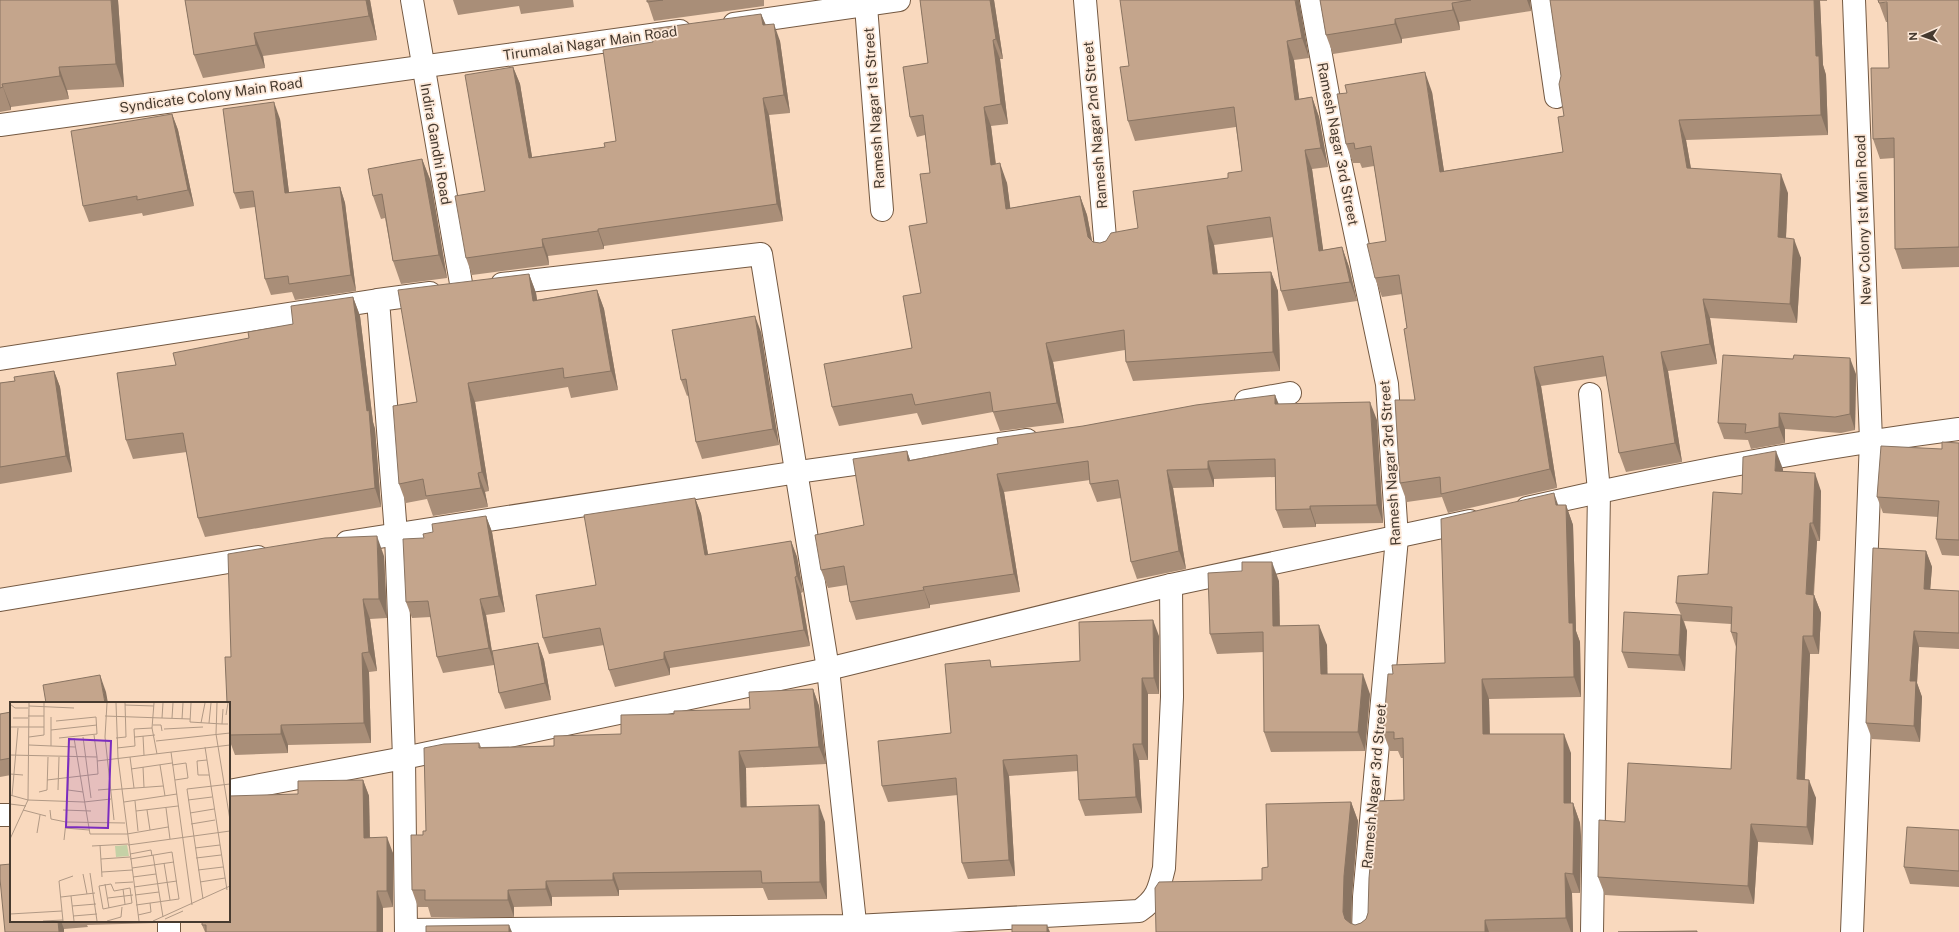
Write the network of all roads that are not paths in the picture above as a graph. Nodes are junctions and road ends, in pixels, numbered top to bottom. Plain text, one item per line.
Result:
1 (412, 0) edge
2 (899, 0) edge
3 (1085, 0) edge
4 (1311, 0) edge
5 (1542, 0) edge
6 (1854, 0) edge
7 (866, 6) junction
8 (423, 65) junction
9 (1556, 97) dead end
10 (0, 125) edge
11 (882, 210) dead end
12 (1106, 250) edge
13 (462, 288) junction
14 (378, 300) junction
15 (0, 359) edge
16 (1290, 393) dead end
17 (1590, 394) dead end
18 (1228, 405) edge
19 (1959, 429) edge
20 (1048, 437) edge
21 (1871, 440) junction
22 (798, 472) junction
23 (1599, 491) junction
24 (396, 534) junction
25 (1397, 538) junction
26 (326, 545) edge
27 (279, 553) edge
28 (1171, 585) junction
29 (0, 600) edge
30 (828, 669) junction
31 (404, 758) junction
32 (230, 791) edge
33 (855, 929) edge
34 (406, 931) edge
35 (1363, 932) edge
36 (1592, 932) edge
37 (1852, 932) edge

1 - 8 street, Indira Gandhi Road
2 - 7 street, Tirumalai Nagar Main Road
3 - 12 street, Ramesh Nagar 2nd Street
4 - 25 street, Ramesh Nagar 3rd Street
5 - 9 street
6 - 21 street, New Colony 1st Main Road
7 - 8 street, Tirumalai Nagar Main Road
7 - 11 street, Ramesh Nagar 1st Street
8 - 10 street, Syndicate Colony Main Road
8 - 13 street, Indira Gandhi Road
13 - 14 street
13 - 22 street
14 - 15 street
14 - 24 street
16 - 18 street
17 - 23 street
19 - 21 street
20 - 22 street
21 - 23 street
21 - 37 street, New Colony 1st Main Road
22 - 24 street
22 - 30 street
23 - 25 street
23 - 36 street
24 - 26 street
24 - 31 street
25 - 28 street
25 - 35 street, Ramesh Nagar 3rd Street
27 - 29 street
28 - 30 street
28 - 33 street
30 - 31 street
30 - 33 street
31 - 32 street
31 - 34 street
33 - 34 street

